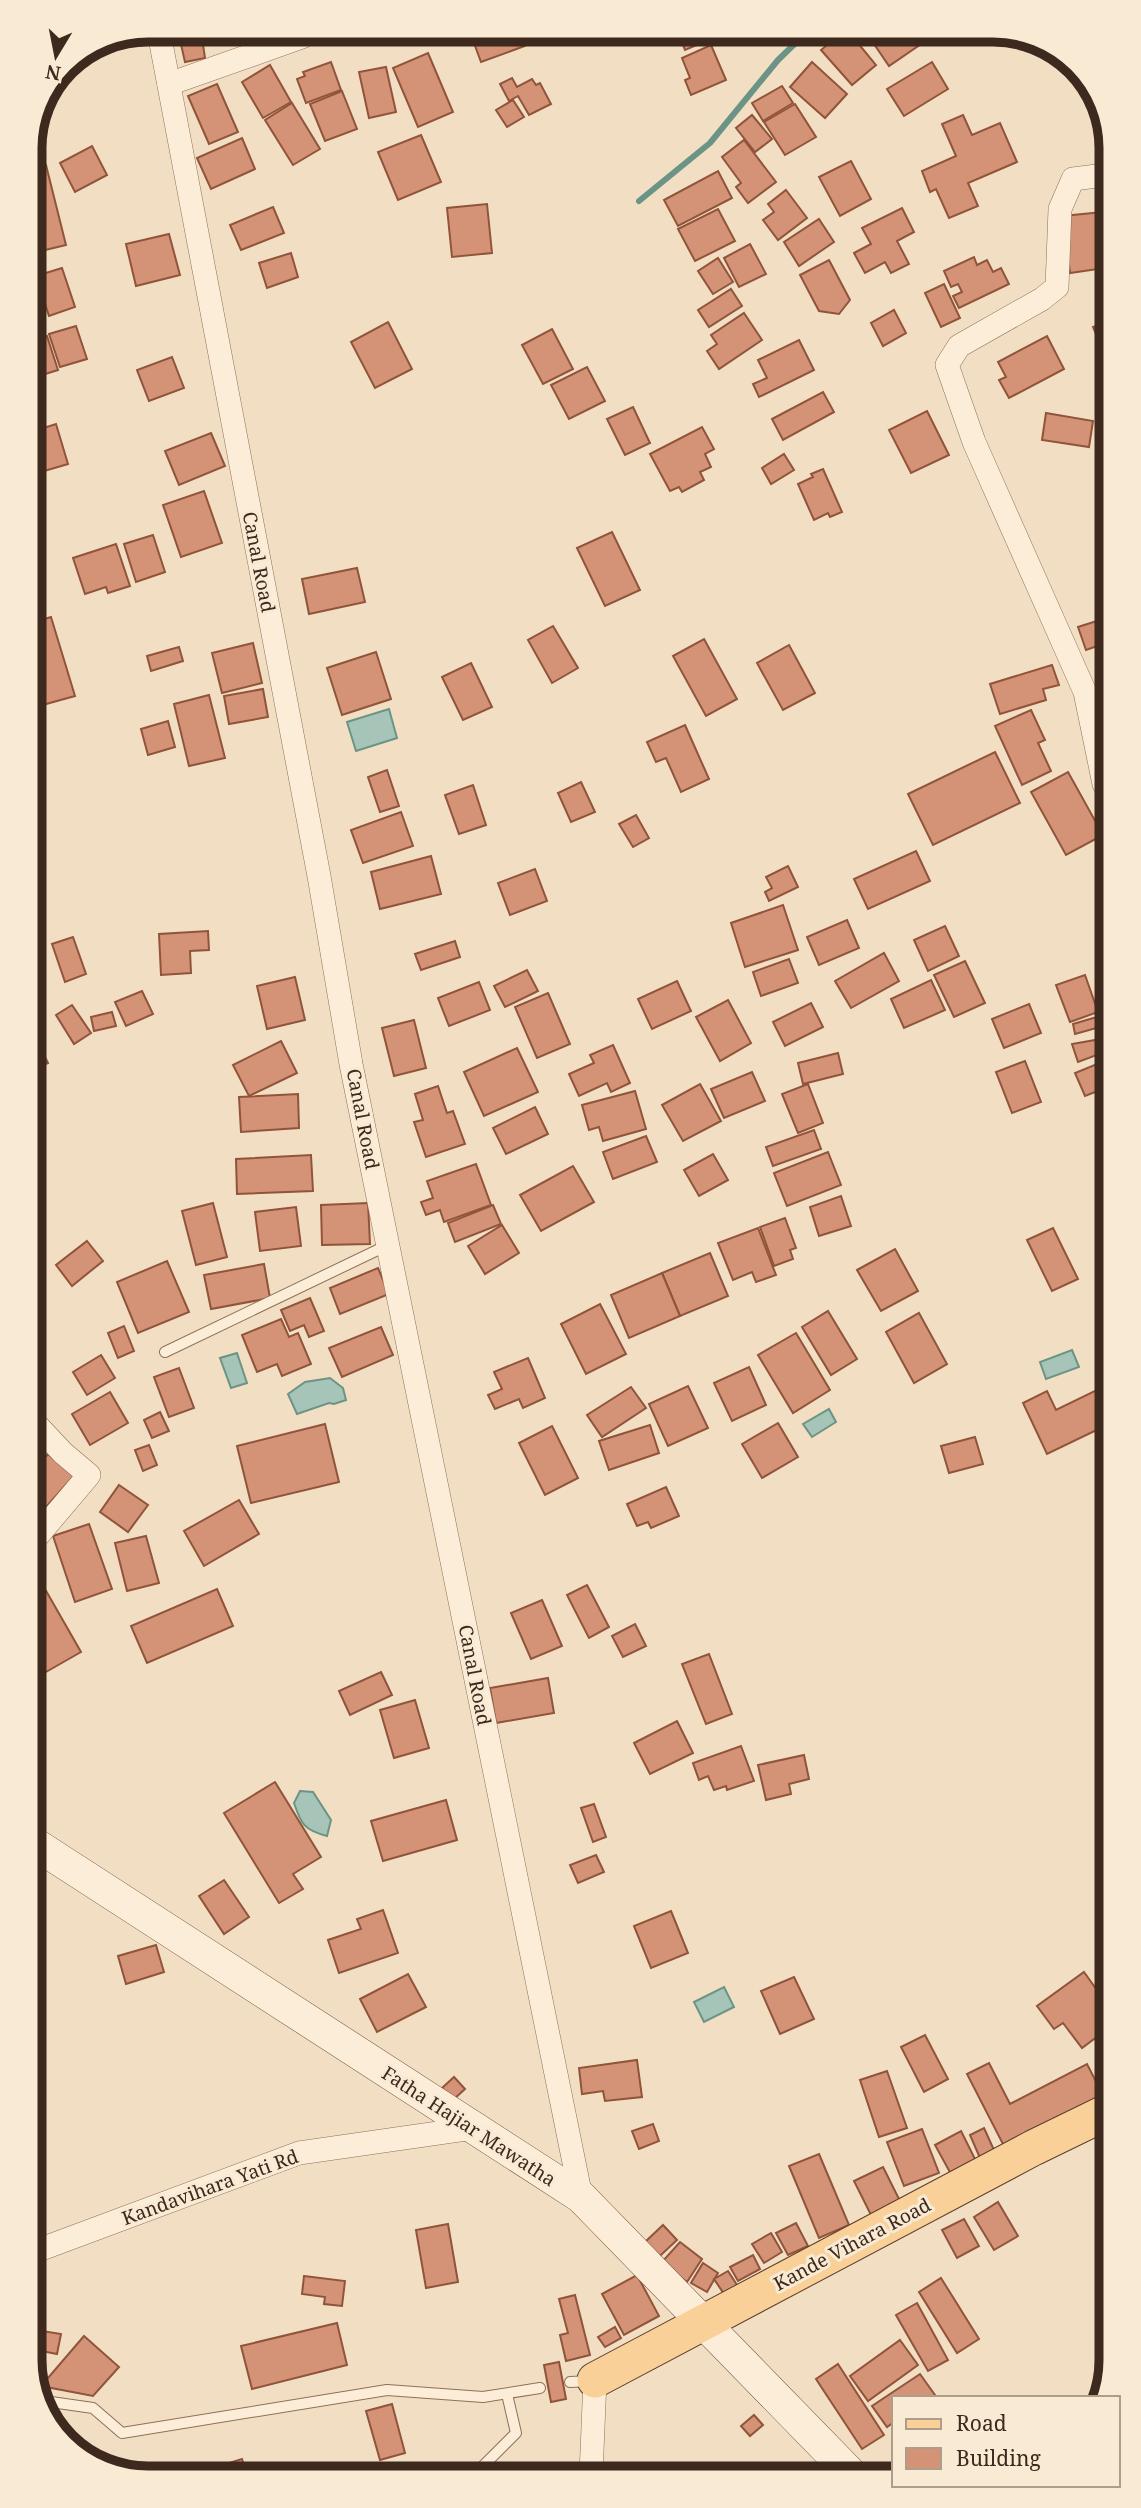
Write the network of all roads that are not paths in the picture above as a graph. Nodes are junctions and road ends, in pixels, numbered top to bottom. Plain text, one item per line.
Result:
1 (161, 42) edge
2 (288, 42) edge
3 (169, 84) junction
4 (1099, 176) edge
5 (1099, 760) edge
6 (388, 1245) junction
7 (165, 1352) dead end
8 (42, 1431) edge
9 (42, 1531) edge
10 (42, 1849) edge
11 (1099, 2116) edge
12 (473, 2128) junction
13 (581, 2197) junction
14 (42, 2250) edge
15 (704, 2322) junction
16 (582, 2381) joint
17 (540, 2388) dead end
18 (507, 2395) junction
19 (51, 2402) edge
20 (483, 2466) edge
21 (590, 2466) edge
22 (843, 2466) edge

1 - 3 street, Canal Road
2 - 3 street
3 - 6 street, Canal Road
4 - 5 street
6 - 7 lane
6 - 13 street, Canal Road
8 - 9 street
10 - 12 street, Fatha Hajiar Mawatha
11 - 15 main road, Kande Vihara Road
12 - 13 street, Fatha Hajiar Mawatha
12 - 14 street, Kandavihara Yati Rd
13 - 15 street, Fatha Hajiar Mawatha
15 - 16 main road, Kande Vihara Road
15 - 22 street, Fatha Hajiar Mawatha
16 - 21 street
17 - 18 lane
18 - 19 lane
18 - 20 lane

